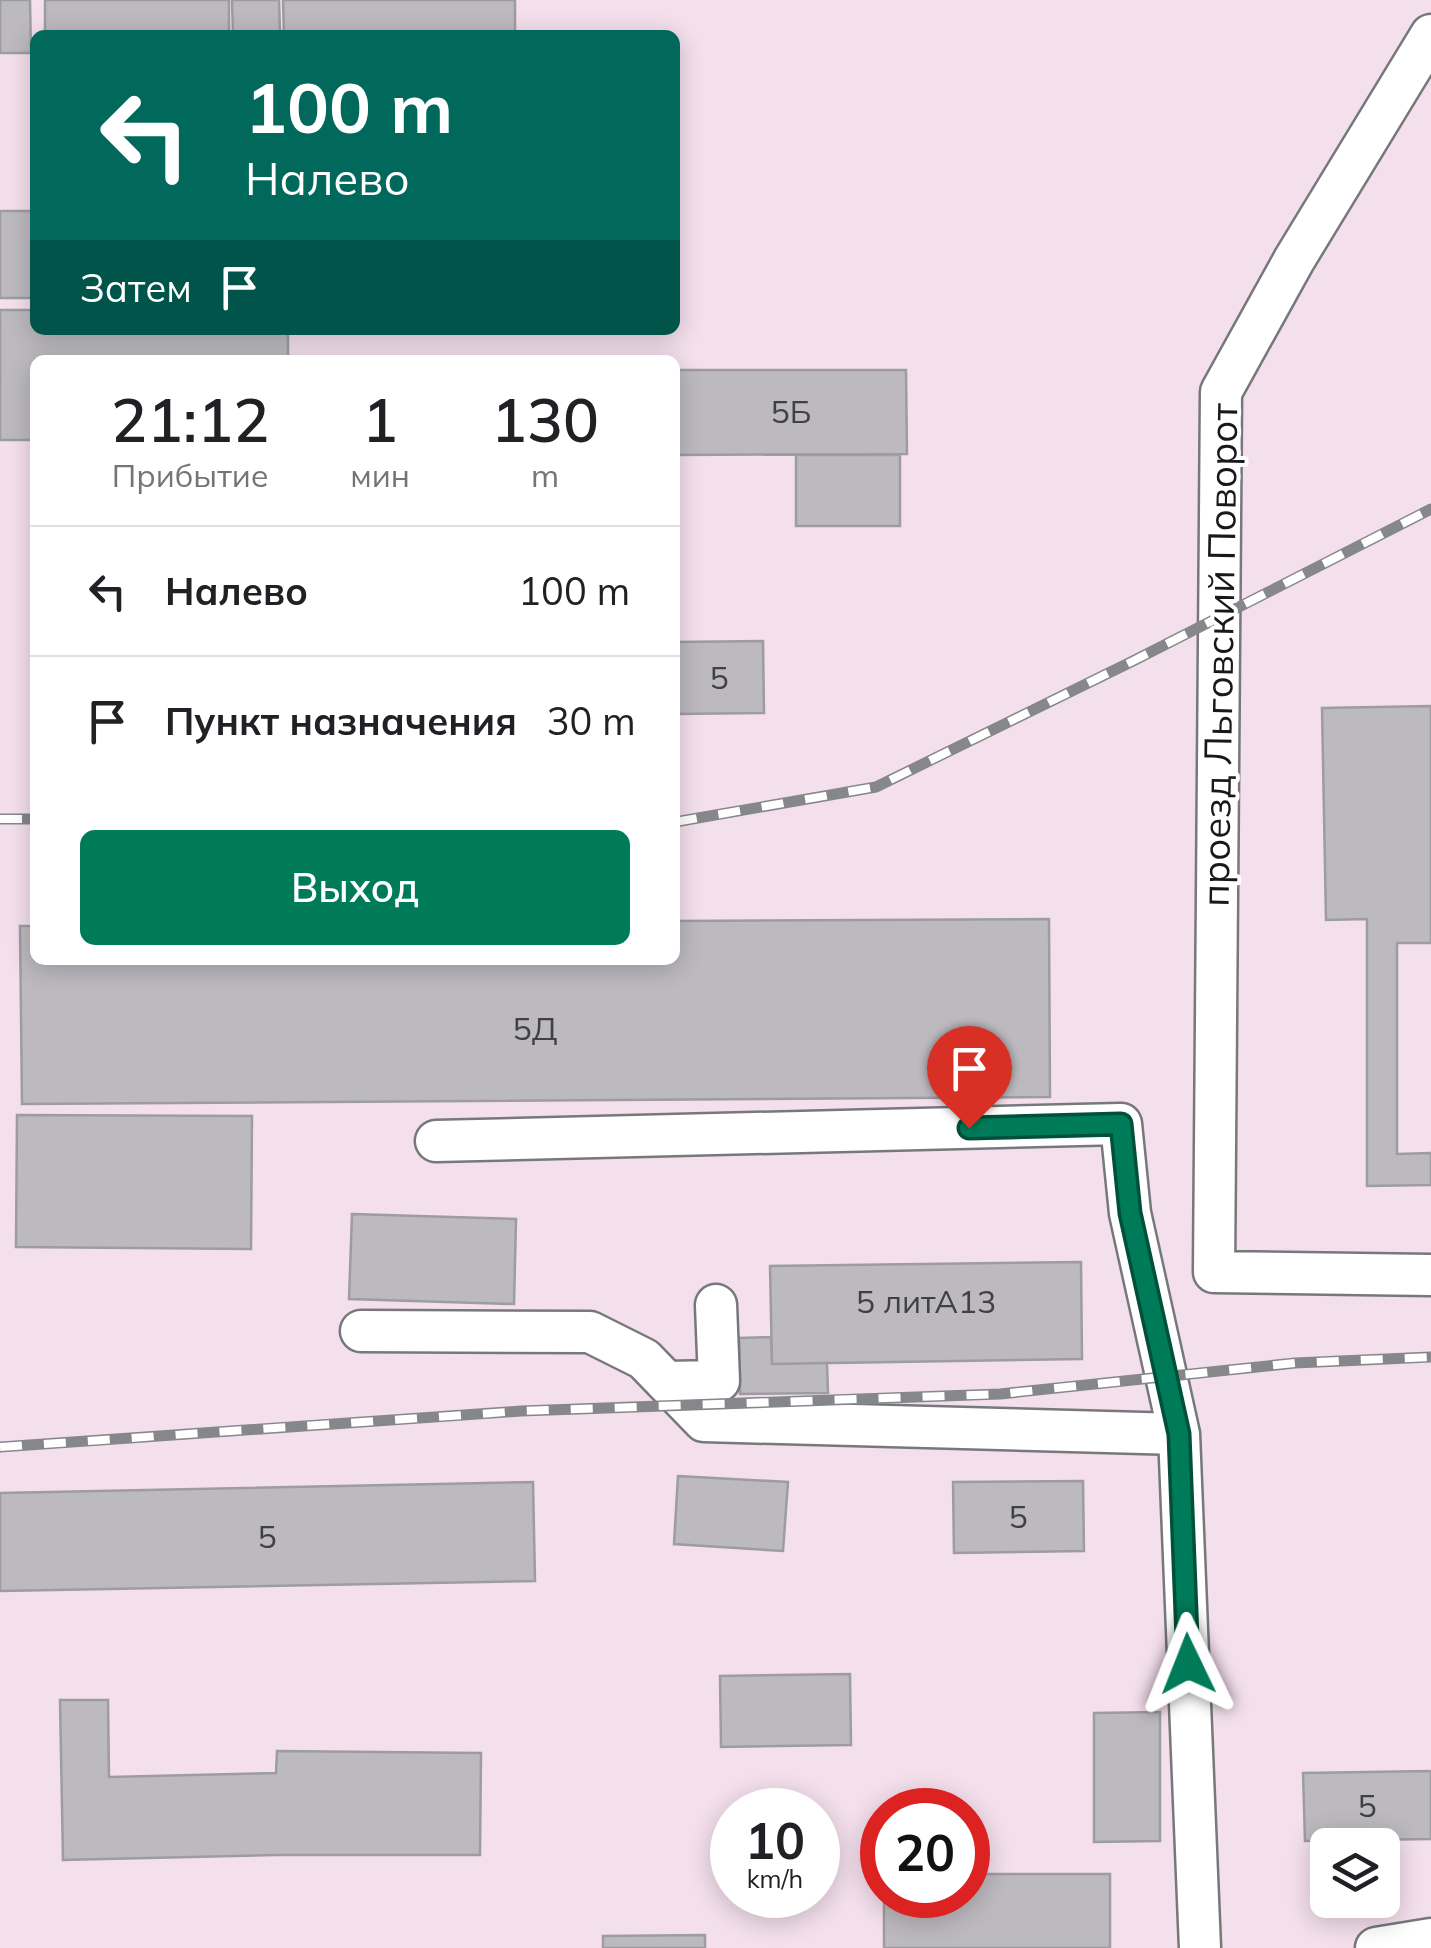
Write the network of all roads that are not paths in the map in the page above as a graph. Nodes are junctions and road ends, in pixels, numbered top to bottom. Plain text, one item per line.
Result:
1 (1431, 36) edge
2 (436, 1141) dead end
3 (1431, 1275) edge
4 (716, 1305) dead end
5 (361, 1331) dead end
6 (666, 1382) junction
7 (1179, 1434) junction
8 (1431, 1939) edge
9 (1200, 1948) edge
10 (1376, 1948) edge

1 - 3 street, проезд Льговский Поворот
2 - 7 street
4 - 6 street
5 - 6 street
6 - 7 street
7 - 9 street
8 - 10 street

